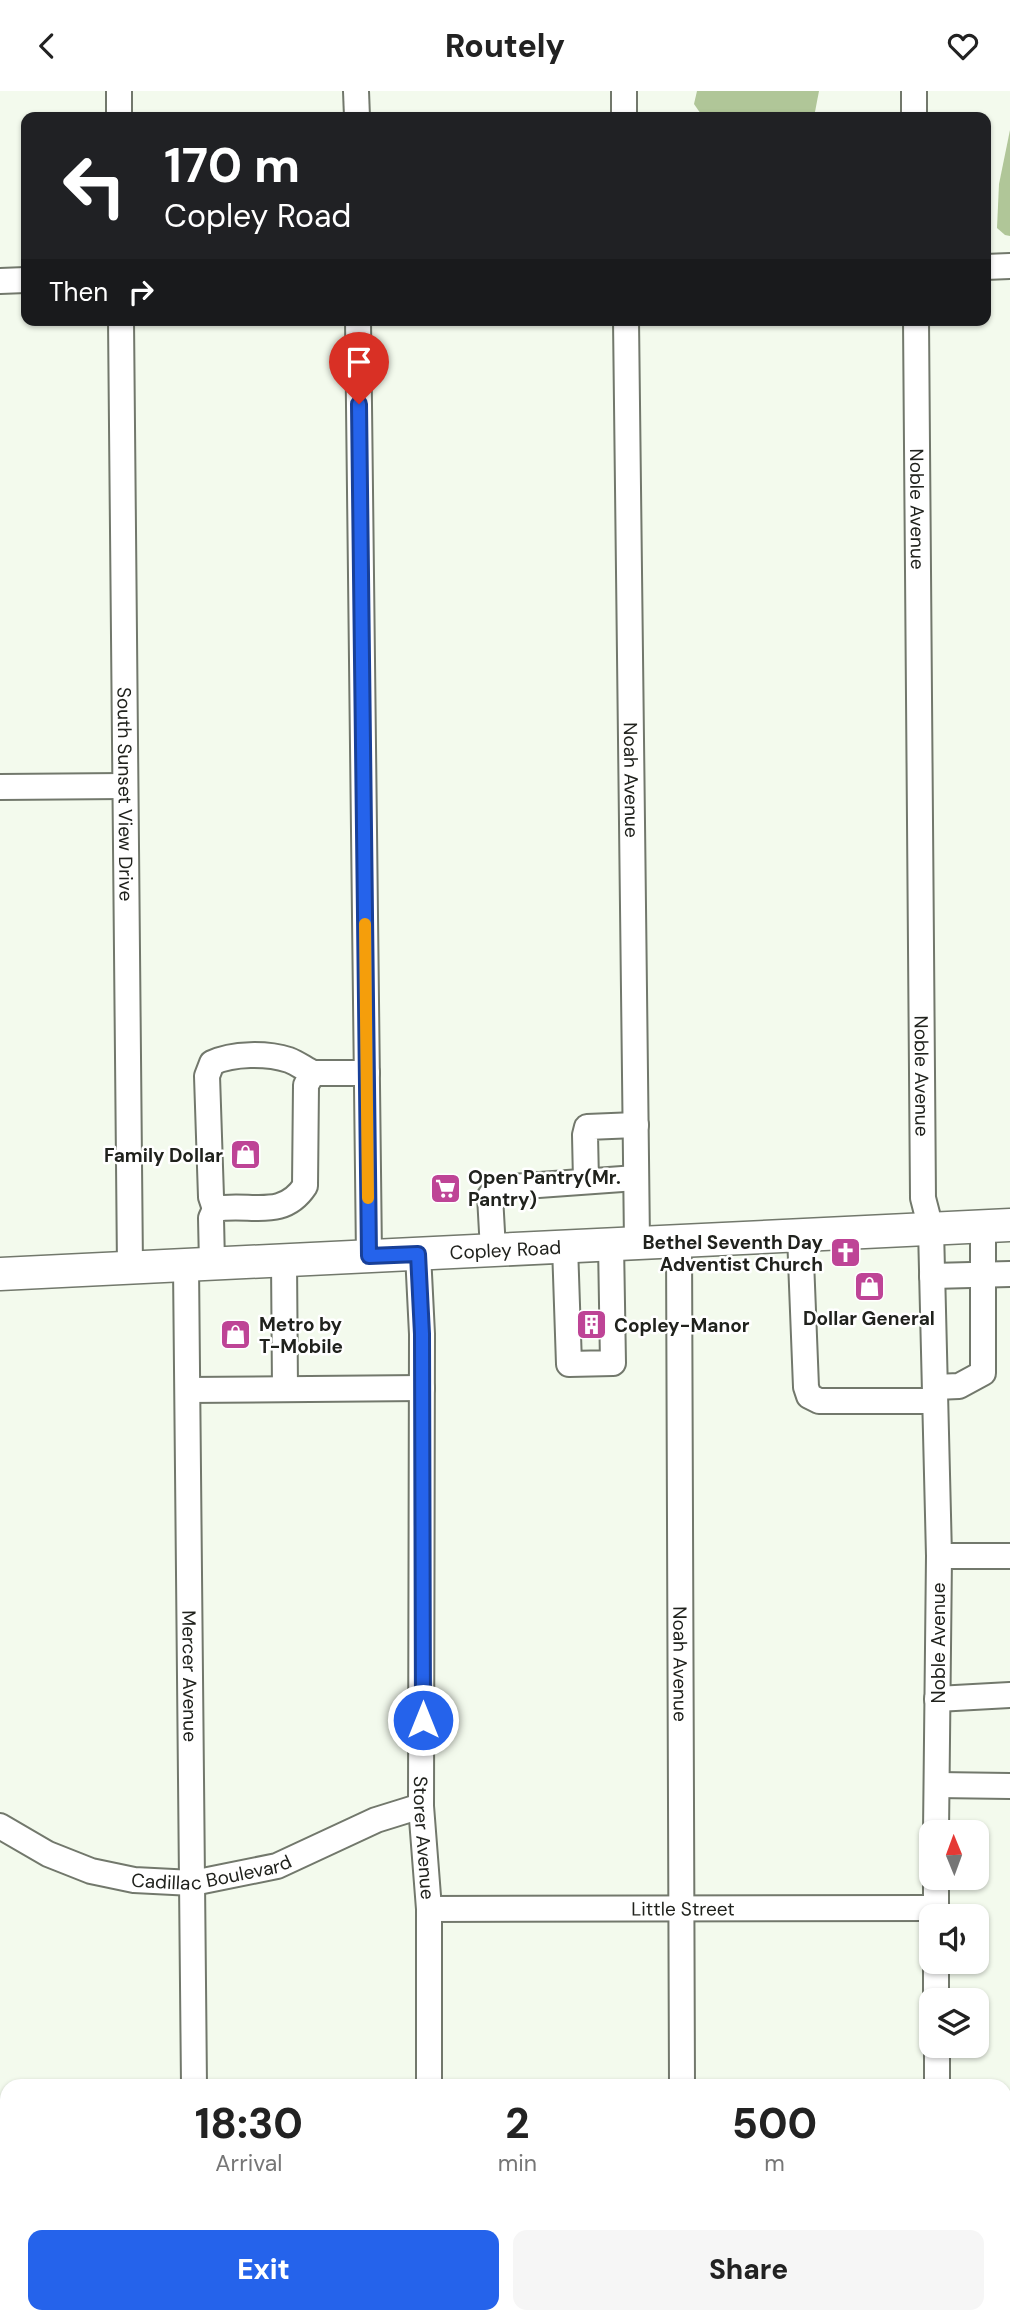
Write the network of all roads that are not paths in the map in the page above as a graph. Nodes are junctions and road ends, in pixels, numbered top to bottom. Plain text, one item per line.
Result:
1 (119, 91) edge
2 (356, 91) edge
3 (624, 91) edge
4 (914, 91) edge
5 (119, 112) edge
6 (357, 112) edge
7 (624, 112) edge
8 (914, 112) edge
9 (1010, 266) edge
10 (991, 267) edge
11 (21, 280) edge
12 (0, 281) edge
13 (121, 326) edge
14 (358, 326) edge
15 (626, 326) edge
16 (916, 326) edge
17 (0, 786) edge
18 (124, 786) junction
19 (313, 1073) junction
20 (367, 1073) junction
21 (636, 1125) junction
22 (636, 1178) junction
23 (586, 1181) junction
24 (215, 1209) junction
25 (996, 1226) edge
26 (931, 1229) junction
27 (800, 1235) junction
28 (678, 1241) junction
29 (624, 1243) junction
30 (565, 1246) junction
31 (493, 1250) junction
32 (418, 1254) junction
33 (369, 1256) junction
34 (284, 1260) junction
35 (199, 1265) junction
36 (130, 1267) junction
37 (0, 1273) edge
38 (1010, 1274) edge
39 (983, 1275) junction
40 (932, 1276) junction
41 (422, 1388) junction
42 (285, 1389) junction
43 (188, 1390) junction
44 (935, 1394) junction
45 (939, 1556) junction
46 (1010, 1556) edge
47 (1010, 1695) edge
48 (937, 1699) junction
49 (937, 1785) junction
50 (1010, 1786) edge
51 (421, 1806) junction
52 (936, 1820) edge
53 (0, 1826) edge
54 (193, 1884) junction
55 (429, 1909) junction
56 (681, 1909) junction
57 (919, 1912) edge
58 (937, 2058) edge
59 (194, 2079) edge
60 (429, 2079) edge
61 (682, 2079) edge
62 (937, 2079) edge

1 - 5 street
2 - 6 street
3 - 7 street
4 - 8 street
9 - 10 street
11 - 12 street
13 - 18 street, South Sunset View Drive
14 - 20 street
15 - 21 street, Noah Avenue
16 - 26 street, Noble Avenue
17 - 18 street
18 - 36 street, South Sunset View Drive
19 - 20 street
19 - 24 street
19 - 24 street, Mercer Avenue
20 - 33 street
21 - 22 street, Noah Avenue
21 - 23 street
22 - 23 street
22 - 29 street, Noah Avenue
23 - 31 street
24 - 35 street, Mercer Avenue
25 - 26 main road, Copley Road
25 - 39 street
26 - 27 main road, Copley Road
26 - 40 street, Noble Avenue
27 - 28 main road, Copley Road
27 - 44 street
28 - 29 main road, Copley Road
28 - 56 street, Noah Avenue
29 - 30 main road, Copley Road
29 - 30 street, Noah Avenue
30 - 31 main road, Copley Road
31 - 32 main road, Copley Road
32 - 33 main road, Copley Road
32 - 41 street, Storer Avenue
33 - 34 main road, Copley Road
34 - 35 main road, Copley Road
34 - 42 street
35 - 36 main road, Copley Road
35 - 43 street, Mercer Avenue
36 - 37 main road, Copley Road
38 - 39 street
39 - 40 street
39 - 44 street
40 - 44 street, Noble Avenue
41 - 42 street
41 - 51 street, Storer Avenue
42 - 43 street
43 - 54 street, Mercer Avenue
44 - 45 street, Noble Avenue
45 - 46 street
45 - 48 street, Noble Avenue
47 - 48 street
48 - 49 street, Noble Avenue
49 - 50 street
49 - 52 street, Noble Avenue
51 - 54 street, Cadillac Boulevard
51 - 55 street, Storer Avenue
53 - 54 street, Cadillac Boulevard
54 - 59 street, Mercer Avenue
55 - 56 street, Little Street
55 - 60 street, Storer Avenue
56 - 57 street, Little Street
56 - 61 street, Noah Avenue
58 - 62 street

